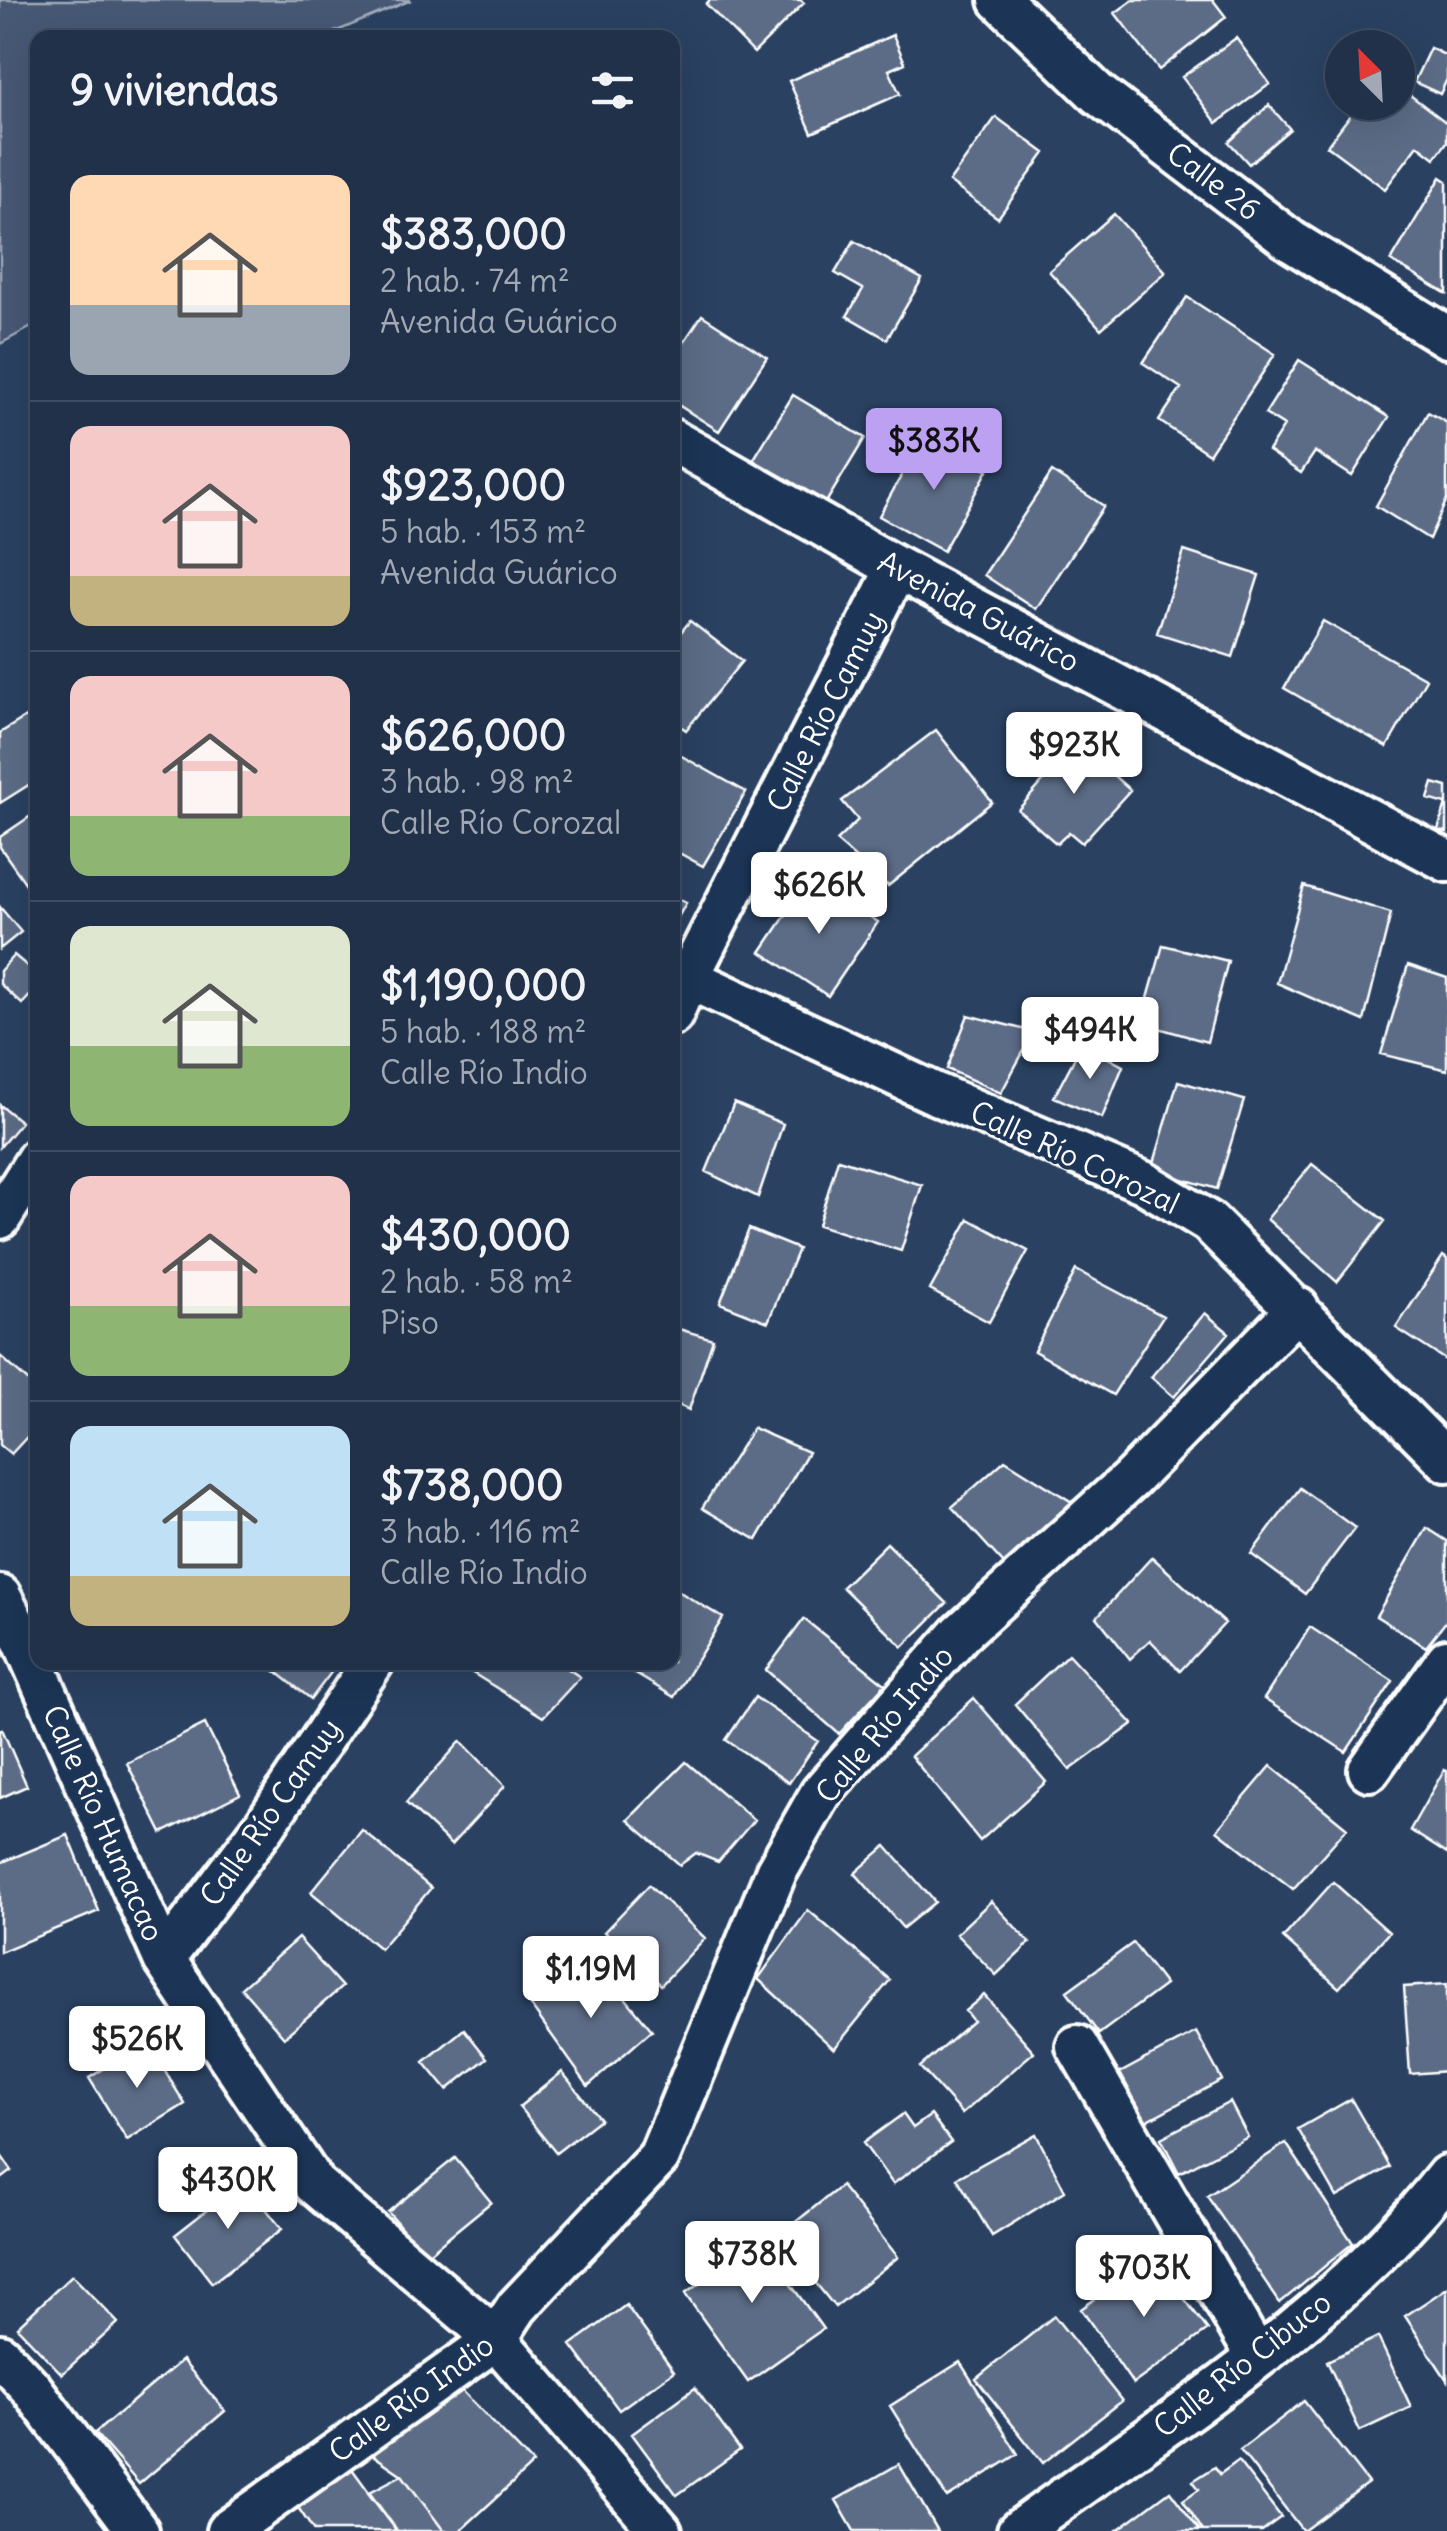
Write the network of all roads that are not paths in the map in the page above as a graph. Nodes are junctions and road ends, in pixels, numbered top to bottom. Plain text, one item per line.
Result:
1 (1000, 0) edge
2 (1447, 337) edge
3 (680, 445) edge
4 (897, 568) junction
5 (1447, 860) edge
6 (688, 978) junction
7 (680, 996) edge
8 (30, 1171) edge
9 (0, 1218) edge
10 (1298, 1308) junction
11 (1447, 1460) edge
12 (0, 1596) edge
13 (30, 1656) edge
14 (1447, 1660) edge
15 (36, 1670) edge
16 (368, 1670) edge
17 (1369, 1770) dead end
18 (164, 1959) junction
19 (1077, 2046) dead end
20 (1442, 2195) edge
21 (496, 2339) junction
22 (0, 2354) edge
23 (1258, 2357) junction
24 (138, 2531) edge
25 (226, 2531) edge
26 (661, 2531) edge
27 (1018, 2531) edge

1 - 2 street, Calle 26
3 - 4 street, Avenida Guárico
4 - 5 street, Avenida Guárico
4 - 6 street, Calle Río Camuy
6 - 7 street, Calle Río Camuy
6 - 10 street, Calle Río Corozal
8 - 9 street
10 - 11 street, Calle Río Corozal
10 - 21 street, Calle Río Indio
12 - 13 street, Calle Río Humacao
14 - 17 street
15 - 18 street, Calle Río Humacao
16 - 18 street, Calle Río Camuy
18 - 21 street, Calle Río Humacao
19 - 23 street
20 - 23 street, Calle Río Cibuco
21 - 25 street, Calle Río Indio
21 - 26 street, Calle Río Humacao
22 - 24 street
23 - 27 street, Calle Río Cibuco

